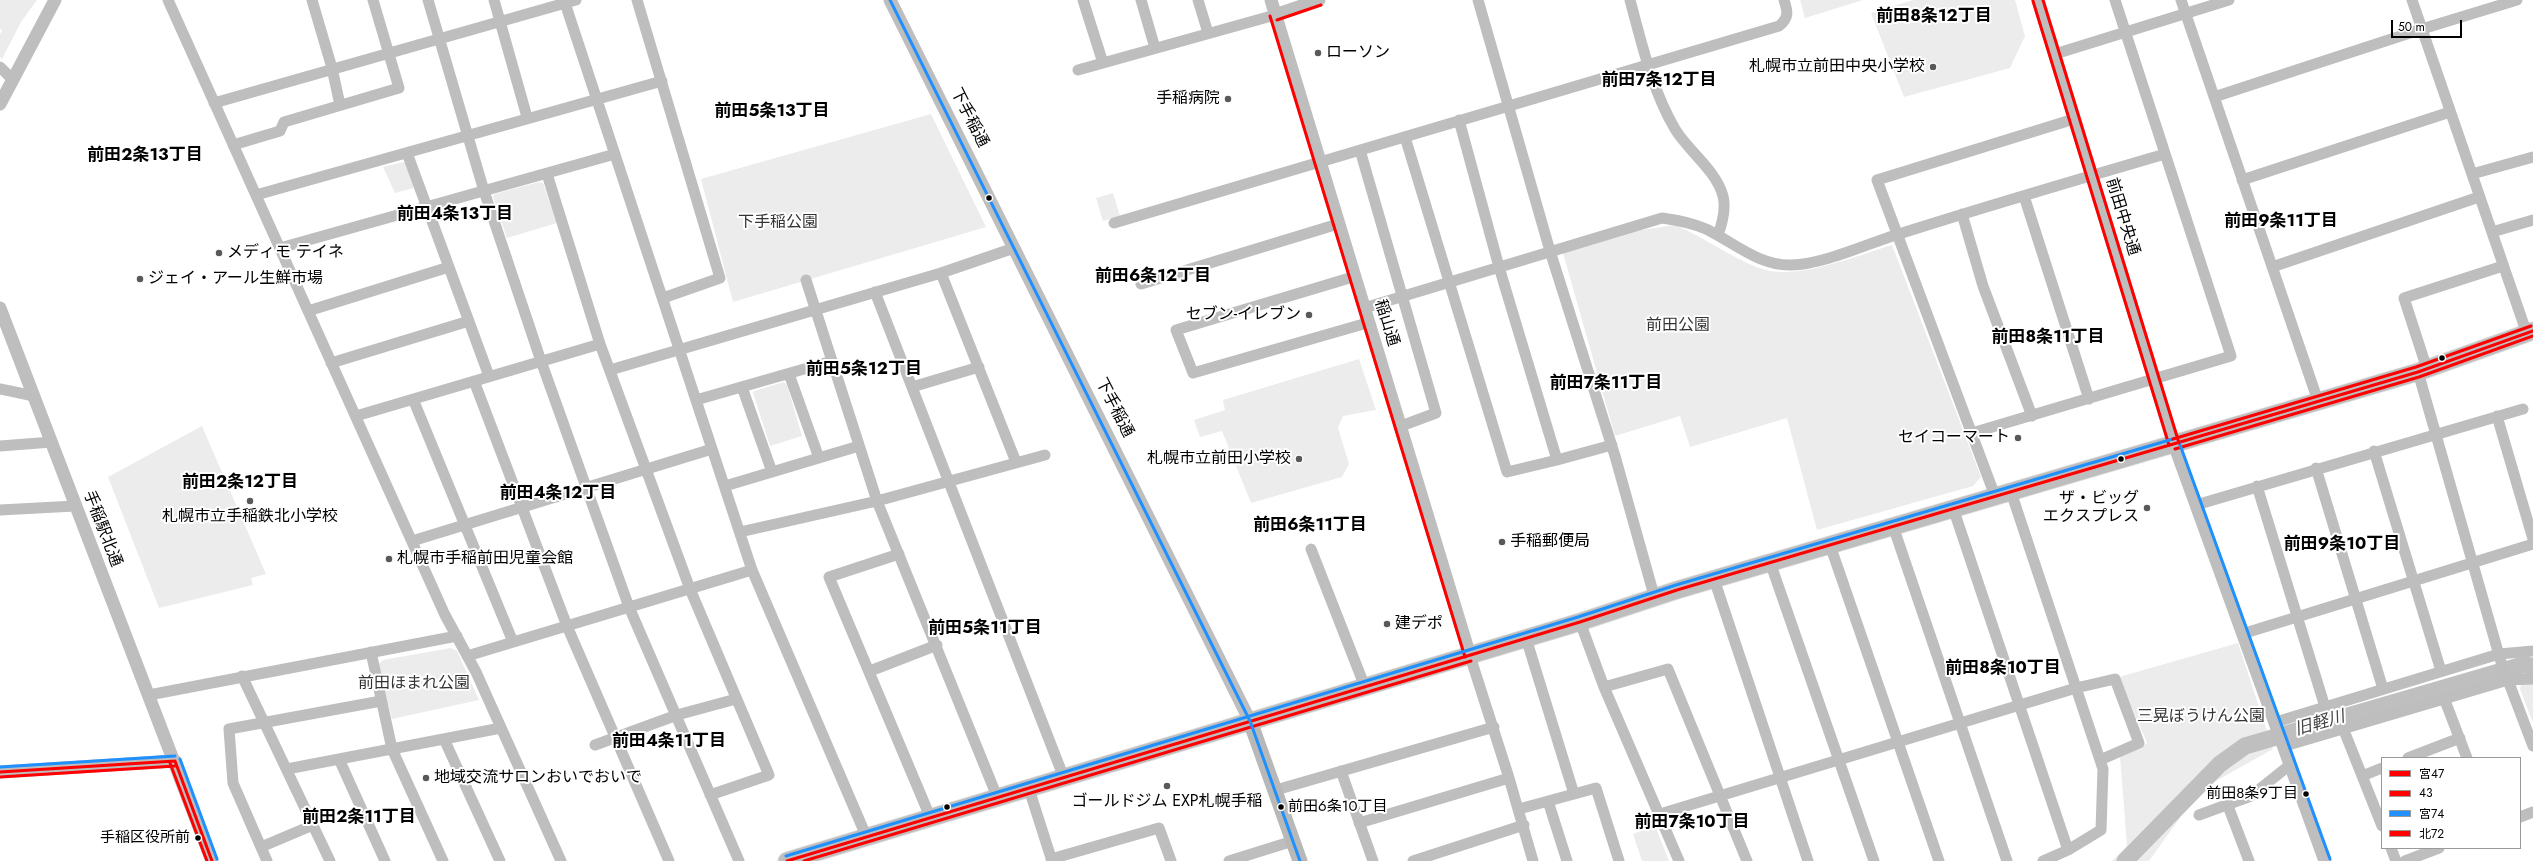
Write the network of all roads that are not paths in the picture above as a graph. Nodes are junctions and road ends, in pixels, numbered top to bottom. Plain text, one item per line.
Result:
1 (55, 0) edge
2 (168, 0) edge
3 (312, 0) edge
4 (373, 0) edge
5 (428, 0) edge
6 (494, 0) edge
7 (576, 0) edge
8 (637, 0) edge
9 (890, 0) edge
10 (1083, 0) edge
11 (1140, 0) edge
12 (1198, 0) edge
13 (1271, 0) edge
14 (1319, 0) edge
15 (1478, 0) edge
16 (1630, 0) edge
17 (1784, 0) edge
18 (2038, 0) edge
19 (2115, 0) edge
20 (2181, 0) edge
21 (2229, 0) edge
22 (2412, 0) edge
23 (2518, 0) edge
24 (565, 2) edge
25 (2185, 14) junction
26 (1275, 15) junction
27 (500, 21) junction
28 (2422, 29) junction
29 (2126, 33) junction
30 (1208, 34) junction
31 (439, 38) junction
32 (1155, 48) junction
33 (389, 52) junction
34 (2055, 54) junction
35 (1103, 63) junction
36 (1647, 64) junction
37 (0, 67) edge
38 (332, 68) junction
39 (1078, 70) dead end
40 (13, 80) junction
41 (662, 81) junction
42 (2214, 97) junction
43 (597, 98) junction
44 (214, 103) junction
45 (0, 104) edge
46 (340, 105) junction
47 (1510, 105) junction
48 (2450, 112) junction
49 (527, 117) junction
50 (2074, 119) junction
51 (1460, 120) junction
52 (468, 135) junction
53 (1405, 137) junction
54 (234, 145) junction
55 (1360, 150) junction
56 (406, 153) junction
57 (615, 154) junction
58 (2165, 154) junction
59 (2533, 157) edge
60 (1319, 163) junction
61 (547, 174) junction
62 (2472, 174) junction
63 (2092, 175) junction
64 (2242, 180) junction
65 (484, 191) junction
66 (256, 196) junction
67 (2024, 196) junction
68 (2480, 197) junction
69 (427, 207) junction
70 (1962, 214) junction
71 (2533, 220) edge
72 (1114, 223) dead end
73 (1338, 224) junction
74 (2492, 232) junction
75 (1898, 234) junction
76 (1718, 235) junction
77 (280, 248) junction
78 (1014, 248) junction
79 (1550, 251) junction
80 (2503, 266) junction
81 (449, 267) junction
82 (1499, 267) junction
83 (2272, 267) junction
84 (941, 272) junction
85 (1353, 277) junction
86 (806, 280) dead end
87 (1451, 282) junction
88 (1141, 284) dead end
89 (875, 292) junction
90 (1401, 296) junction
91 (662, 298) junction
92 (0, 308) edge
93 (1364, 308) junction
94 (816, 309) junction
95 (308, 311) junction
96 (469, 321) junction
97 (1367, 323) junction
98 (2530, 333) edge
99 (600, 344) junction
100 (680, 350) junction
101 (541, 361) junction
102 (832, 362) junction
103 (331, 363) junction
104 (979, 367) junction
105 (610, 370) junction
106 (2422, 371) junction
107 (789, 374) junction
108 (489, 376) junction
109 (2154, 380) junction
110 (474, 381) junction
111 (742, 387) junction
112 (912, 387) junction
113 (0, 389) edge
114 (34, 396) junction
115 (413, 399) junction
116 (2089, 399) junction
117 (696, 400) junction
118 (2318, 401) junction
119 (2523, 409) dead end
120 (356, 416) junction
121 (2032, 416) junction
122 (2497, 416) junction
123 (1401, 426) junction
124 (1972, 433) junction
125 (2435, 435) junction
126 (52, 442) junction
127 (2174, 444) junction
128 (1612, 445) junction
129 (0, 446) edge
130 (859, 446) junction
131 (712, 449) junction
132 (2374, 451) junction
133 (1045, 455) dead end
134 (819, 458) junction
135 (1558, 460) junction
136 (1016, 462) junction
137 (2316, 468) junction
138 (646, 470) junction
139 (772, 472) junction
140 (948, 483) junction
141 (725, 486) junction
142 (2257, 486) junction
143 (586, 487) junction
144 (2003, 494) junction
145 (877, 501) junction
146 (2196, 504) junction
147 (75, 506) junction
148 (522, 506) junction
149 (1954, 508) junction
150 (0, 510) edge
151 (464, 523) junction
152 (1893, 526) junction
153 (740, 532) junction
154 (2533, 539) edge
155 (412, 540) junction
156 (2533, 544) edge
157 (1830, 545) junction
158 (1312, 548) dead end
159 (899, 554) junction
160 (1770, 562) junction
161 (2472, 562) junction
162 (752, 570) junction
163 (1714, 579) junction
164 (2414, 580) junction
165 (690, 589) junction
166 (1655, 599) junction
167 (2355, 599) junction
168 (629, 607) junction
169 (2297, 616) junction
170 (1580, 622) junction
171 (567, 626) junction
172 (2242, 634) junction
173 (457, 636) junction
174 (1526, 638) junction
175 (513, 642) junction
176 (937, 645) junction
177 (2533, 651) edge
178 (371, 652) junction
179 (467, 656) junction
180 (1470, 656) junction
181 (2500, 658) junction
182 (870, 671) junction
183 (2442, 671) junction
184 (242, 676) junction
185 (2507, 678) junction
186 (2533, 679) edge
187 (1365, 687) junction
188 (1604, 687) junction
189 (2076, 688) junction
190 (2383, 689) junction
191 (149, 695) junction
192 (2444, 698) junction
193 (736, 699) junction
194 (381, 701) junction
195 (2020, 705) junction
196 (2325, 707) junction
197 (677, 715) junction
198 (266, 722) junction
199 (1250, 722) junction
200 (1961, 724) junction
201 (1494, 727) junction
202 (501, 728) junction
203 (2343, 728) junction
204 (2280, 735) junction
205 (617, 736) junction
206 (2460, 738) junction
207 (444, 739) junction
208 (1898, 743) junction
209 (595, 745) dead end
210 (2533, 746) edge
211 (392, 749) junction
212 (2411, 757) edge
213 (2468, 757) edge
214 (339, 759) junction
215 (1839, 760) junction
216 (2100, 760) junction
217 (175, 761) junction
218 (2291, 764) junction
219 (2381, 768) edge
220 (287, 769) junction
221 (1341, 771) junction
222 (0, 772) edge
223 (2362, 776) junction
224 (1779, 777) junction
225 (1064, 778) junction
226 (1510, 778) junction
227 (1029, 789) junction
228 (1276, 790) junction
229 (1574, 794) junction
230 (710, 795) junction
231 (1720, 796) junction
232 (998, 799) junction
233 (1548, 801) junction
234 (2228, 806) junction
235 (1519, 809) junction
236 (2533, 812) edge
237 (1660, 814) junction
238 (2198, 815) dead end
239 (2521, 817) edge
240 (931, 819) junction
241 (2381, 822) edge
242 (1359, 823) junction
243 (313, 825) junction
244 (1524, 825) junction
245 (867, 838) junction
246 (1293, 841) junction
247 (261, 847) junction
248 (2391, 849) edge
249 (2435, 849) edge
250 (2068, 850) junction
251 (1051, 860) edge
252 (212, 861) edge
253 (267, 861) edge
254 (330, 861) edge
255 (385, 861) edge
256 (443, 861) edge
257 (500, 861) edge
258 (561, 861) edge
259 (669, 861) edge
260 (739, 861) edge
261 (786, 861) edge
262 (1171, 861) edge
263 (1229, 861) edge
264 (1300, 861) edge
265 (1373, 861) edge
266 (1413, 861) edge
267 (1533, 861) edge
268 (1567, 861) edge
269 (1619, 861) edge
270 (1679, 861) edge
271 (1747, 861) edge
272 (1808, 861) edge
273 (1874, 861) edge
274 (1939, 861) edge
275 (2007, 861) edge
276 (2043, 861) edge
277 (2249, 861) edge
278 (2325, 861) edge
279 (2396, 861) edge
280 (2405, 861) edge

1 - 40 street
2 - 44 street
3 - 38 street
4 - 33 street
5 - 31 street
6 - 27 street
7 - 24 street
8 - 41 street
9 - 78 street, 下手稲通
10 - 35 street
11 - 32 street
12 - 30 street
13 - 26 street, 稲山通
14 - 26 street
15 - 47 street
16 - 36 street
17 - 36 street
18 - 34 street, 前田中央通
19 - 29 street
20 - 25 street
21 - 25 street
22 - 28 street
23 - 28 street
24 - 27 street
24 - 43 street
25 - 29 street
25 - 42 street
26 - 30 street
26 - 60 street, 稲山通
27 - 31 street
27 - 49 street
28 - 42 street
28 - 48 street
29 - 34 street
29 - 58 street
30 - 32 street
31 - 33 street
31 - 52 street
32 - 35 street
33 - 38 street
33 - 46 street
34 - 50 street, 前田中央通
35 - 39 street
36 - 47 street
36 - 76 street
37 - 40 street
38 - 44 street
38 - 46 street
40 - 45 street
41 - 43 street
41 - 91 street
42 - 64 street
43 - 49 street
43 - 57 street
44 - 54 street
46 - 54 street
47 - 51 street
47 - 79 street
48 - 62 street
48 - 64 street
49 - 52 street
50 - 63 street, 前田中央通
50 - 75 street
51 - 53 street
51 - 82 street
52 - 56 street
52 - 65 street
53 - 55 street
53 - 87 street
54 - 66 street
55 - 60 street
55 - 90 street
56 - 66 street
56 - 69 street
57 - 61 street
57 - 91 street
58 - 63 street
58 - 109 street
59 - 62 street
60 - 72 street
60 - 73 street, 稲山通
61 - 65 street
61 - 99 street
62 - 68 street
63 - 67 street
63 - 109 street, 前田中央通
64 - 83 street
65 - 69 street
65 - 101 street
66 - 77 street
67 - 70 street
67 - 116 street
68 - 74 street
68 - 83 street
69 - 77 street
69 - 81 street
70 - 75 street
70 - 121 street
71 - 74 street
73 - 85 street, 稲山通
73 - 88 street
74 - 80 street
75 - 76 street
75 - 124 street
76 - 79 street
77 - 95 street
78 - 84 street
78 - 199 street, 下手稲通
79 - 82 street
79 - 128 street
80 - 98 street
80 - 106 street
81 - 95 street
81 - 96 street
82 - 87 street
82 - 135 street
83 - 118 street
84 - 89 street
84 - 104 street
85 - 93 street, 稲山通
85 - 97 street
86 - 94 street
87 - 90 street
87 - 135 street
89 - 94 street
89 - 112 street
90 - 93 street
90 - 123 street
91 - 100 street
92 - 114 street, 手稲駅北通
93 - 97 street, 稲山通
94 - 100 street
94 - 102 street
95 - 103 street
96 - 103 street
96 - 108 street
97 - 123 street, 稲山通
98 - 106 main road
99 - 101 street
99 - 105 street
100 - 105 street
100 - 117 street
101 - 108 street
101 - 143 street
102 - 107 street
102 - 130 street
103 - 120 street
104 - 112 street
104 - 136 street
105 - 138 street
106 - 118 main road
106 - 125 street
107 - 111 street
107 - 134 street
108 - 110 street
109 - 116 street
109 - 127 street, 前田中央通
110 - 115 street
110 - 148 street
111 - 117 street
111 - 139 street
112 - 140 street
113 - 114 street
114 - 126 street, 手稲駅北通
115 - 120 street
115 - 151 street
116 - 121 street
117 - 131 street
118 - 127 main road
119 - 122 street
120 - 155 street
121 - 124 street
122 - 125 street
122 - 154 street
123 - 180 street, 稲山通
124 - 144 street
125 - 132 street
125 - 161 street
126 - 129 street
126 - 147 street, 手稲駅北通
127 - 144 main road
127 - 146 street, 前田中央通
128 - 135 street
128 - 166 street
130 - 134 street
130 - 145 street
131 - 138 street
131 - 141 street
132 - 137 street
132 - 164 street
133 - 136 street
134 - 139 street
136 - 140 street
137 - 142 street
137 - 167 street
138 - 143 street
138 - 165 street
139 - 141 street
140 - 145 street
140 - 225 street
141 - 153 street
142 - 146 street
142 - 169 street
143 - 148 street
143 - 168 street
144 - 149 main road
144 - 189 street
145 - 153 street
145 - 159 street
146 - 172 street, 前田中央通
147 - 150 street
147 - 191 street, 手稲駅北通
148 - 151 street
148 - 171 street
149 - 152 main road
149 - 195 street
151 - 155 street
151 - 175 street
152 - 157 main road
152 - 200 street
153 - 162 street
155 - 173 street
156 - 161 street
157 - 160 main road
157 - 208 street
158 - 187 street
159 - 176 street
159 - 182 street
160 - 163 main road
160 - 215 street
161 - 164 street
161 - 181 street
162 - 165 street
162 - 245 street
163 - 166 main road
163 - 224 street
164 - 167 street
164 - 183 street
165 - 168 street
165 - 193 street
166 - 170 main road
167 - 169 street
167 - 190 street
168 - 171 street
168 - 197 street
169 - 172 street
169 - 196 street
170 - 174 main road
170 - 188 street
171 - 175 street
171 - 205 street
172 - 204 street, 前田中央通
173 - 178 street
173 - 179 street
174 - 180 main road
174 - 229 street
175 - 179 street
176 - 182 street
176 - 232 street
177 - 181 street
178 - 184 street
178 - 194 street
179 - 202 street
180 - 187 main road
180 - 201 street
181 - 183 street
181 - 185 street
182 - 240 street
183 - 190 street
184 - 191 street
184 - 198 street
185 - 186 street
185 - 192 street
185 - 210 street
187 - 199 main road
188 - 231 street
188 - 237 street
189 - 195 street
189 - 216 street
189 - 216 street
190 - 196 street
191 - 217 street, 手稲駅北通
192 - 203 street
192 - 206 street
193 - 197 street
193 - 230 street
194 - 198 street
194 - 211 street
195 - 200 street
195 - 250 street
196 - 204 street
197 - 205 street
197 - 230 street
198 - 220 street
198 - 247 street
199 - 225 main road
199 - 228 main road, 下手稲通
200 - 208 street
200 - 275 street
201 - 221 street
201 - 226 street
202 - 207 street
202 - 258 street
203 - 204 street
203 - 223 street
204 - 218 street, 前田中央通
205 - 209 street
205 - 259 street
206 - 212 street
206 - 213 street
207 - 211 street
207 - 257 street
208 - 215 street
208 - 274 street
211 - 214 street
211 - 256 street
214 - 220 street
214 - 255 street
215 - 224 street
215 - 273 street
216 - 250 street
217 - 222 street
217 - 252 street, 手稲駅北通
218 - 234 street
218 - 278 street, 前田中央通
219 - 223 street
220 - 243 street
221 - 228 street
221 - 242 street
223 - 241 street
224 - 231 street
224 - 272 street
225 - 227 main road
226 - 235 street
226 - 242 street
227 - 232 main road
227 - 251 street
228 - 246 main road, 下手稲通
229 - 233 street
229 - 269 street
230 - 260 street
231 - 237 street
231 - 271 street
232 - 240 main road
233 - 235 street
233 - 268 street
234 - 238 street
234 - 277 street
235 - 244 street
236 - 239 street
237 - 270 street
240 - 245 main road
242 - 265 street
243 - 247 street
243 - 254 street
244 - 266 street
244 - 267 street
245 - 261 main road
246 - 263 street
246 - 264 main road, 下手稲通
247 - 253 street
248 - 279 street
249 - 280 street
250 - 276 street
251 - 262 street

